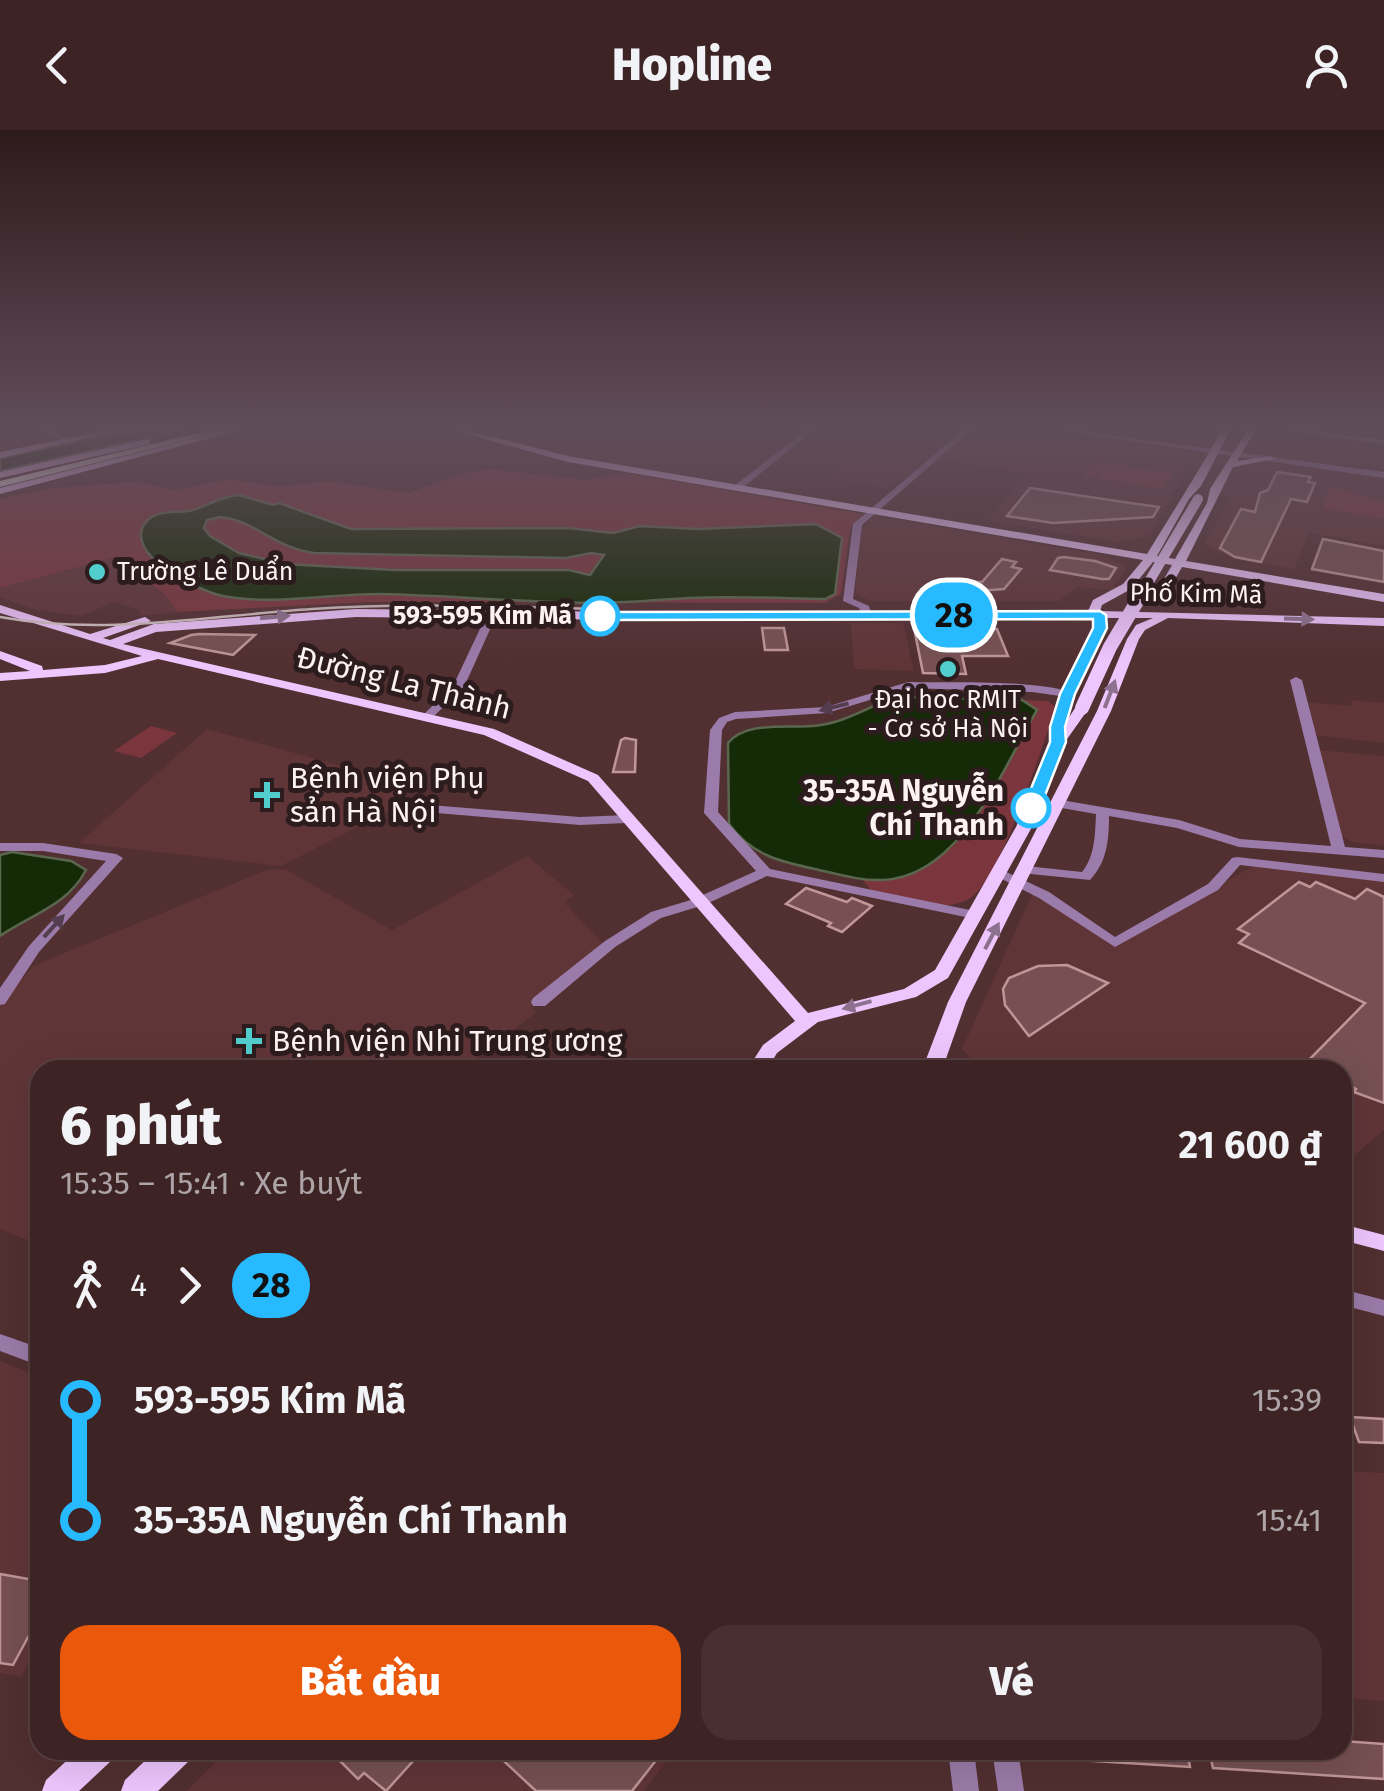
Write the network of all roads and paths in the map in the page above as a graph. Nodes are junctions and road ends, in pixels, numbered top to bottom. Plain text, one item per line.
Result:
1 (876, 508) edge
2 (879, 509) edge
3 (1177, 509) edge
4 (1188, 509) edge
5 (1208, 509) edge
6 (1193, 539) junction
7 (1156, 545) junction
8 (1119, 549) junction
9 (1188, 561) junction
10 (1214, 562) junction
11 (1140, 570) junction
12 (1132, 584) junction
13 (1165, 588) junction
14 (1384, 594) edge
15 (0, 608) edge
16 (225, 614) dead end
17 (492, 614) junction
18 (1166, 614) junction
19 (867, 616) junction
20 (28, 618) junction
21 (138, 622) junction
22 (190, 622) junction
23 (1384, 622) edge
24 (1099, 626) junction
25 (1133, 639) junction
26 (105, 641) junction
27 (161, 655) junction
28 (2, 660) edge
29 (87, 670) junction
30 (48, 672) junction
31 (0, 677) edge
32 (1296, 680) dead end
33 (1067, 694) junction
34 (1082, 708) junction
35 (429, 715) junction
36 (1058, 742) junction
37 (1083, 746) junction
38 (1056, 803) junction
39 (430, 809) dead end
40 (1103, 812) junction
41 (626, 819) junction
42 (1239, 843) junction
43 (0, 847) edge
44 (1339, 850) junction
45 (1384, 854) edge
46 (1237, 861) junction
47 (765, 872) junction
48 (998, 877) junction
49 (1384, 878) edge
50 (1020, 881) junction
51 (699, 902) junction
52 (975, 915) junction
53 (942, 974) junction
54 (967, 982) junction
55 (0, 1000) edge
56 (539, 1002) dead end
57 (806, 1022) junction
58 (763, 1060) edge
59 (936, 1060) edge
60 (1352, 1235) edge
61 (1384, 1244) edge
62 (1352, 1300) edge
63 (1384, 1308) edge
64 (0, 1342) edge
65 (30, 1353) edge
66 (89, 1760) edge
67 (168, 1760) edge
68 (962, 1760) edge
69 (1006, 1760) edge
70 (56, 1791) edge
71 (136, 1791) edge
72 (966, 1791) edge
73 (1011, 1791) edge

1 - 19 street
2 - 8 main road
3 - 7 main road
4 - 34 main road, bridge
5 - 6 main road
6 - 7 main road
6 - 9 main road
6 - 10 main road
7 - 8 main road
7 - 9 main road
7 - 11 main road
8 - 11 main road
9 - 10 main road
9 - 13 main road
9 - 14 main road
10 - 14 main road
11 - 12 main road
12 - 13 main road
12 - 24 main road
13 - 18 main road
15 - 20 main road
16 - 22 main road
17 - 19 main road
22 -> 17 main road
17 - 35 street
18 -> 23 main road, Phố Kim Mã
18 - 24 main road, Phố Kim Mã
18 - 25 main road
19 - 24 main road
20 - 21 main road
20 - 26 main road, Đường La Thành
21 - 22 main road
21 - 26 main road
22 - 26 main road
22 - 27 main road
24 - 25 main road
24 - 33 main road
37 -> 25 main road
26 - 27 main road, Đường La Thành
26 - 29 main road
27 - 29 main road
27 - 35 main road, Đường La Thành
28 - 30 main road
29 - 30 main road
30 - 31 main road
32 - 44 street
33 - 36 main road
33 -> 47 street
34 - 36 main road
34 - 37 main road
35 - 41 main road, Đường La Thành
36 - 48 main road
37 - 38 main road
38 - 40 street
38 - 50 main road
39 - 41 street
40 - 42 street
40 - 50 street
41 - 51 main road, Đường La Thành
42 - 44 street
42 - 46 street
55 -> 43 street
44 - 45 street
46 - 49 street
46 - 50 street
47 - 51 street
47 - 52 street
48 - 50 street
48 - 52 main road
54 -> 50 main road
51 - 56 street
51 - 57 main road, Đường La Thành
52 - 53 main road
53 - 54 main road
53 -> 57 main road
54 - 59 main road
57 - 58 main road
60 - 61 main road
62 - 63 street
64 - 65 street
66 - 70 main road
67 - 71 main road
68 - 72 street
69 - 73 street

